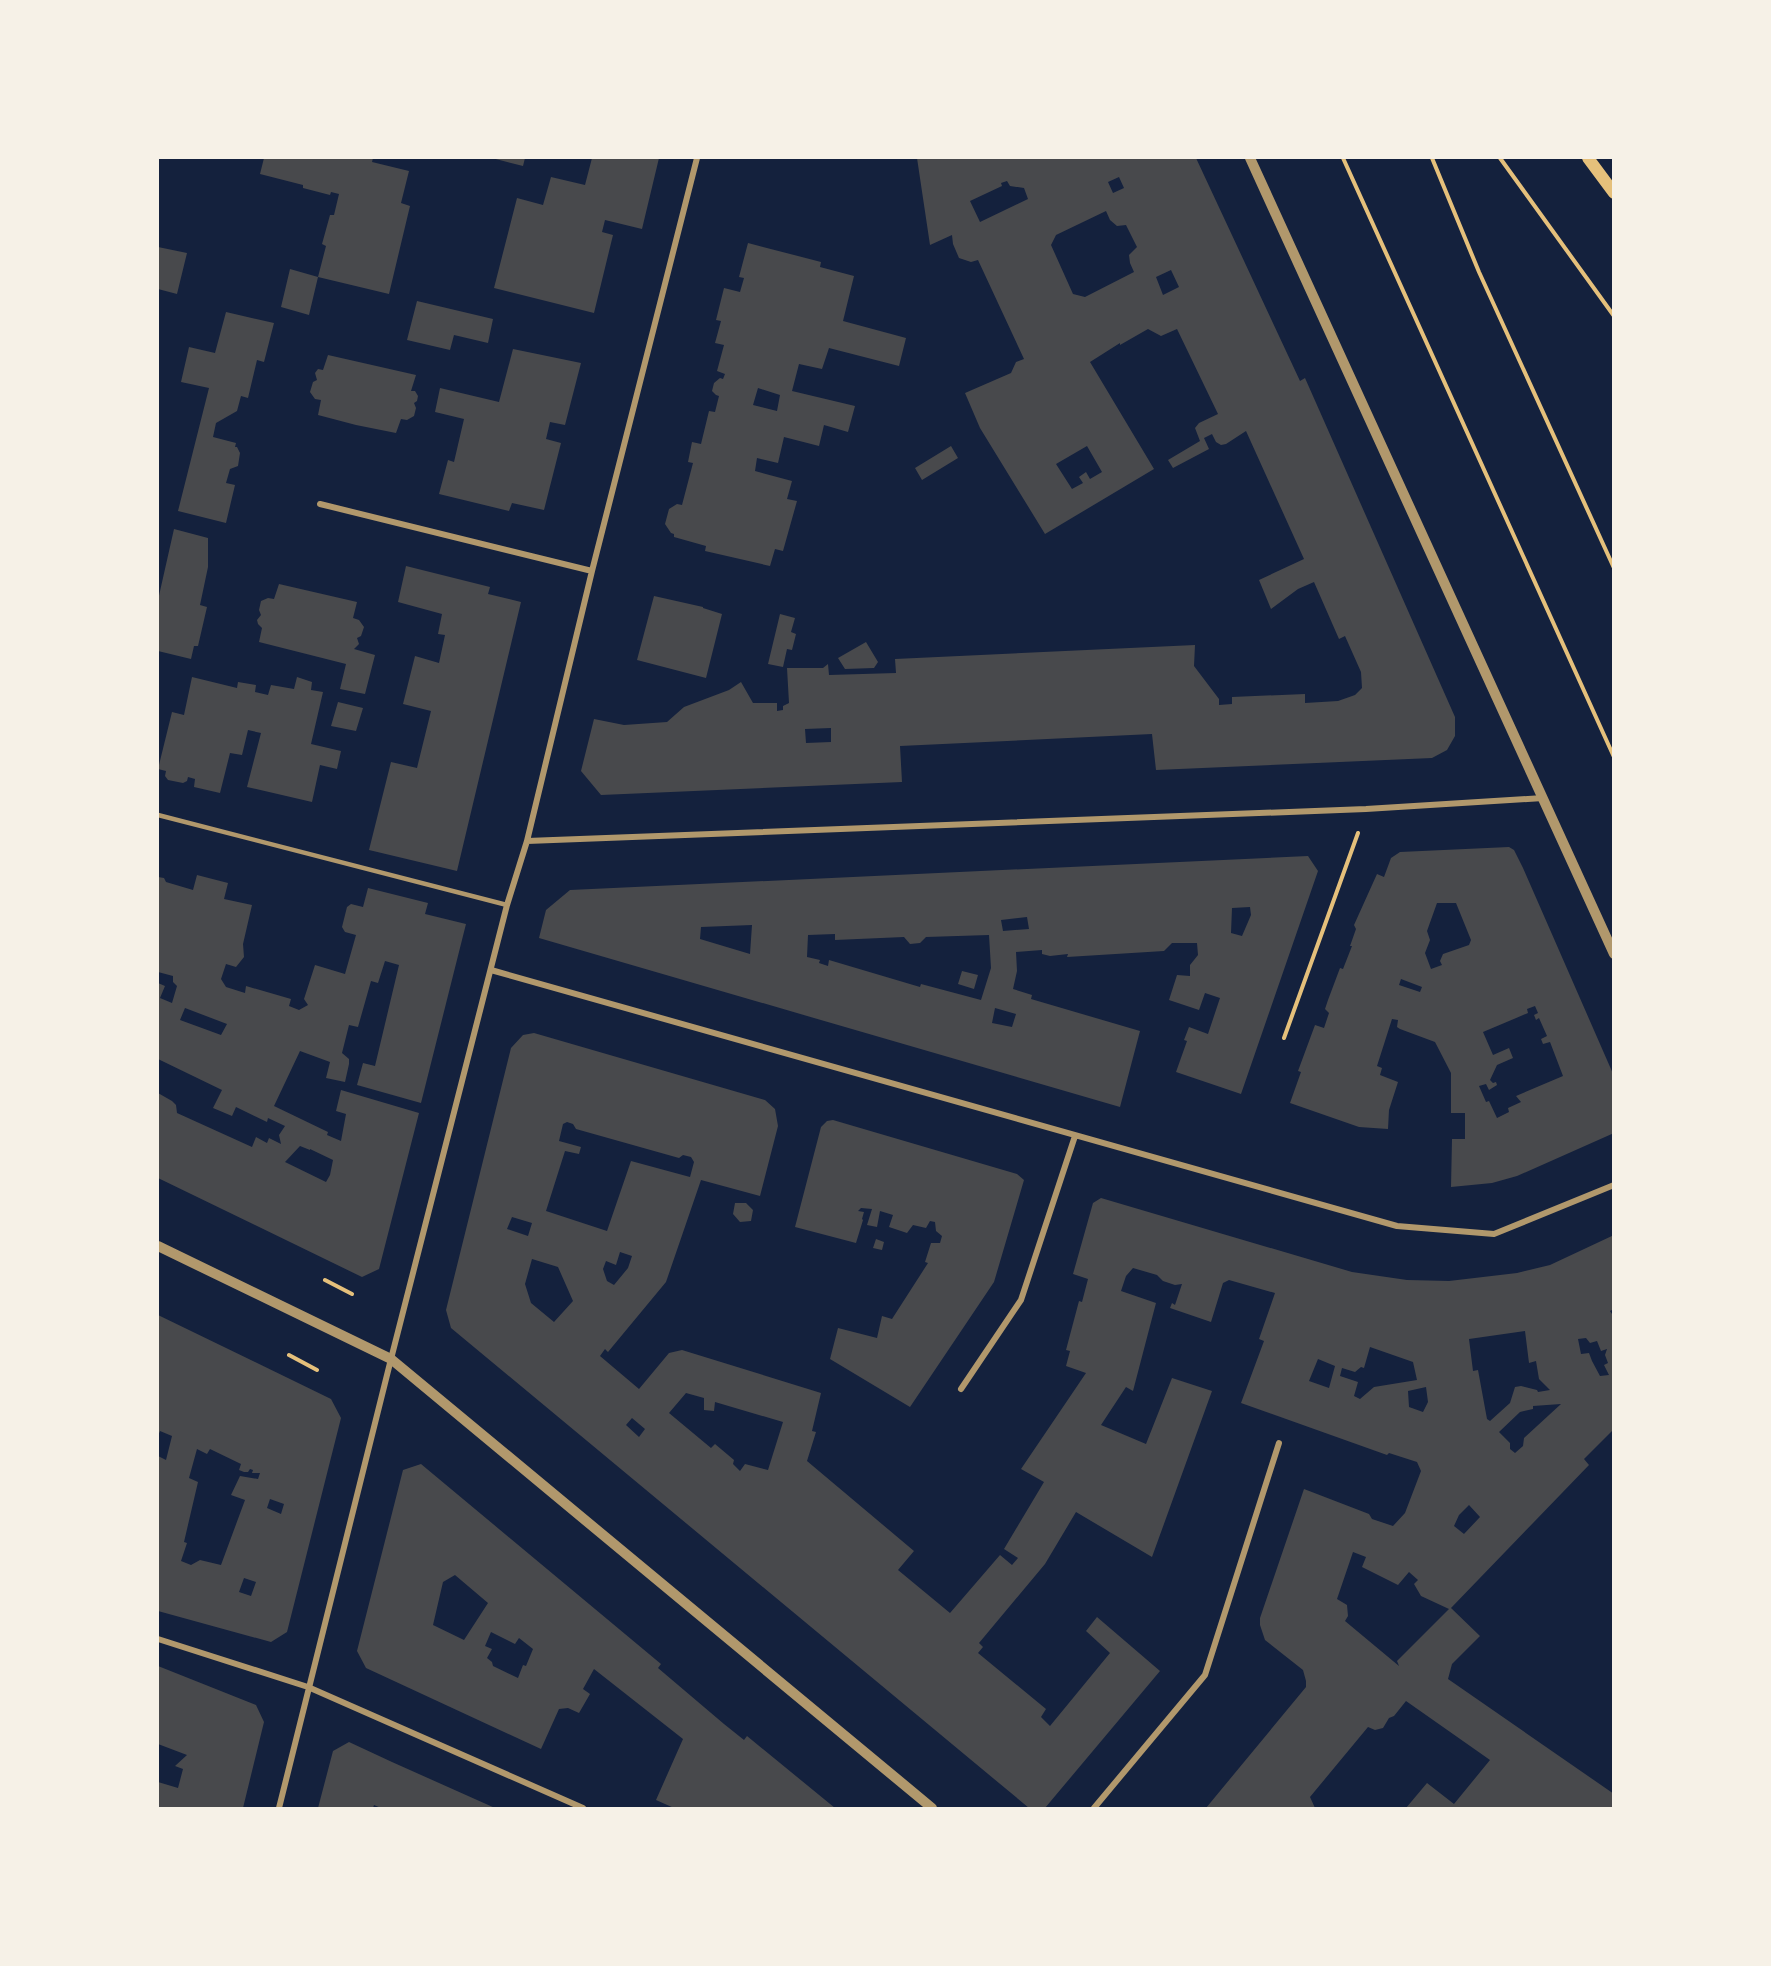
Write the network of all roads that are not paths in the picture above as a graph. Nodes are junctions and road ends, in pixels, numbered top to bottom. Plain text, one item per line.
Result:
1 (697, 158) edge
2 (1250, 158) edge
3 (1588, 158) edge
4 (1614, 193) edge
5 (320, 504) dead end
6 (592, 571) junction
7 (1543, 798) junction
8 (158, 815) edge
9 (527, 841) junction
10 (507, 905) junction
11 (1614, 954) edge
12 (491, 970) junction
13 (1075, 1136) junction
14 (1614, 1185) edge
15 (158, 1245) edge
16 (391, 1359) junction
17 (961, 1389) dead end
18 (1279, 1443) dead end
19 (158, 1639) edge
20 (308, 1687) junction
21 (279, 1809) edge
22 (583, 1809) edge
23 (932, 1809) edge
24 (1094, 1809) edge

1 - 6 street
2 - 7 street
3 - 4 main road
5 - 6 street
6 - 9 street
7 - 9 street
7 - 11 street
8 - 10 lane
9 - 10 street
10 - 12 street
12 - 13 street
12 - 16 street
13 - 14 street
13 - 17 street
15 - 16 street
16 - 20 street
16 - 23 street
18 - 24 street
19 - 20 street
20 - 21 street
20 - 22 street

